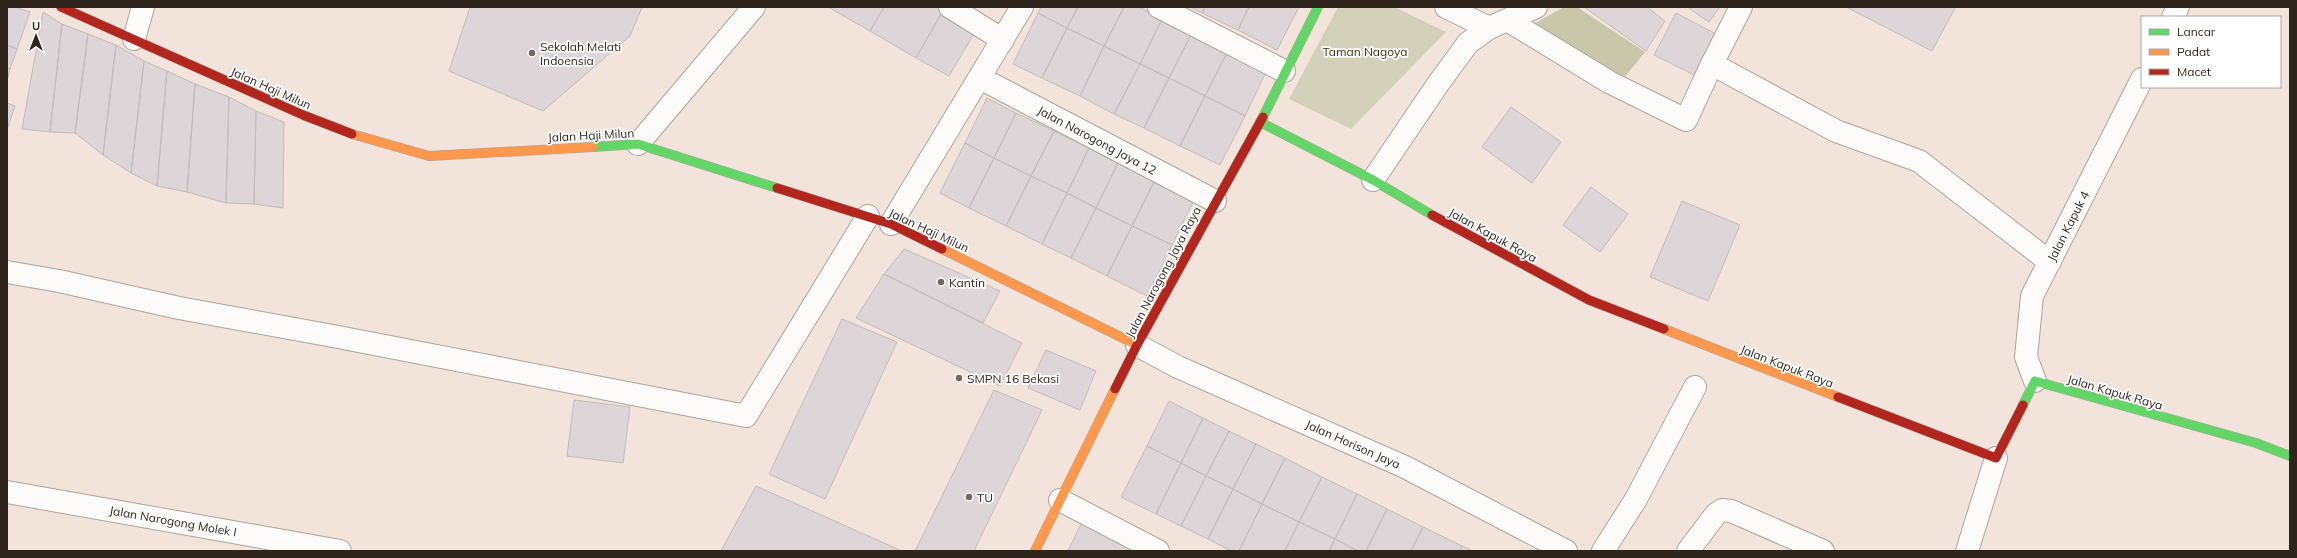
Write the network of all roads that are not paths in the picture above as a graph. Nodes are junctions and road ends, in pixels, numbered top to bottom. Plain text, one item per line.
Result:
1 (60, 7) edge
2 (143, 7) edge
3 (754, 7) edge
4 (950, 7) edge
5 (1022, 7) edge
6 (1159, 7) edge
7 (1318, 7) edge
8 (1446, 7) edge
9 (1536, 7) edge
10 (1741, 7) edge
11 (2178, 7) edge
12 (2174, 16) edge
13 (1499, 24) junction
14 (134, 39) junction
15 (1003, 40) junction
16 (1712, 64) junction
17 (1284, 71) junction
18 (980, 78) junction
19 (2141, 81) edge
20 (1260, 122) junction
21 (638, 144) junction
22 (1374, 180) junction
23 (1215, 201) junction
24 (868, 216) junction
25 (891, 224) junction
26 (2050, 262) junction
27 (7, 272) edge
28 (1137, 345) junction
29 (2035, 381) junction
30 (1695, 387) dead end
31 (2290, 456) edge
32 (1996, 458) junction
33 (7, 492) edge
34 (1060, 500) junction
35 (1813, 549) edge
36 (340, 551) edge
37 (1035, 551) edge
38 (1158, 551) edge
39 (1566, 551) edge
40 (1603, 551) edge
41 (1688, 551) edge
42 (1967, 551) edge

1 - 14 street, Jalan Haji Milun
2 - 14 street
3 - 21 street
4 - 15 street
5 - 15 street
6 - 17 street
7 - 17 street, Jalan Narogong Jaya Raya
8 - 13 street
9 - 13 street
10 - 16 street
11 - 12 street
13 - 16 street
13 - 22 street
14 - 21 street, Jalan Haji Milun
15 - 18 street
16 - 26 street
17 - 20 street, Jalan Narogong Jaya Raya
18 - 23 street, Jalan Narogong Jaya 12
18 - 25 street
19 - 26 street, Jalan Kapuk 4
20 - 22 street, Jalan Kapuk Raya
20 - 23 street, Jalan Narogong Jaya Raya
21 - 24 street, Jalan Haji Milun
22 - 32 street, Jalan Kapuk Raya
23 - 28 street, Jalan Narogong Jaya Raya
24 - 25 street, Jalan Haji Milun
24 - 27 street
25 - 28 street, Jalan Haji Milun
26 - 29 street, Jalan Kapuk 4
28 - 34 street, Jalan Narogong Jaya Raya
28 - 39 street, Jalan Horison Jaya
29 - 31 street, Jalan Kapuk Raya
29 - 32 street
30 - 40 street
32 - 42 street
33 - 36 street, Jalan Narogong Molek I
34 - 37 street, Jalan Narogong Jaya Raya
34 - 38 street
35 - 41 street

